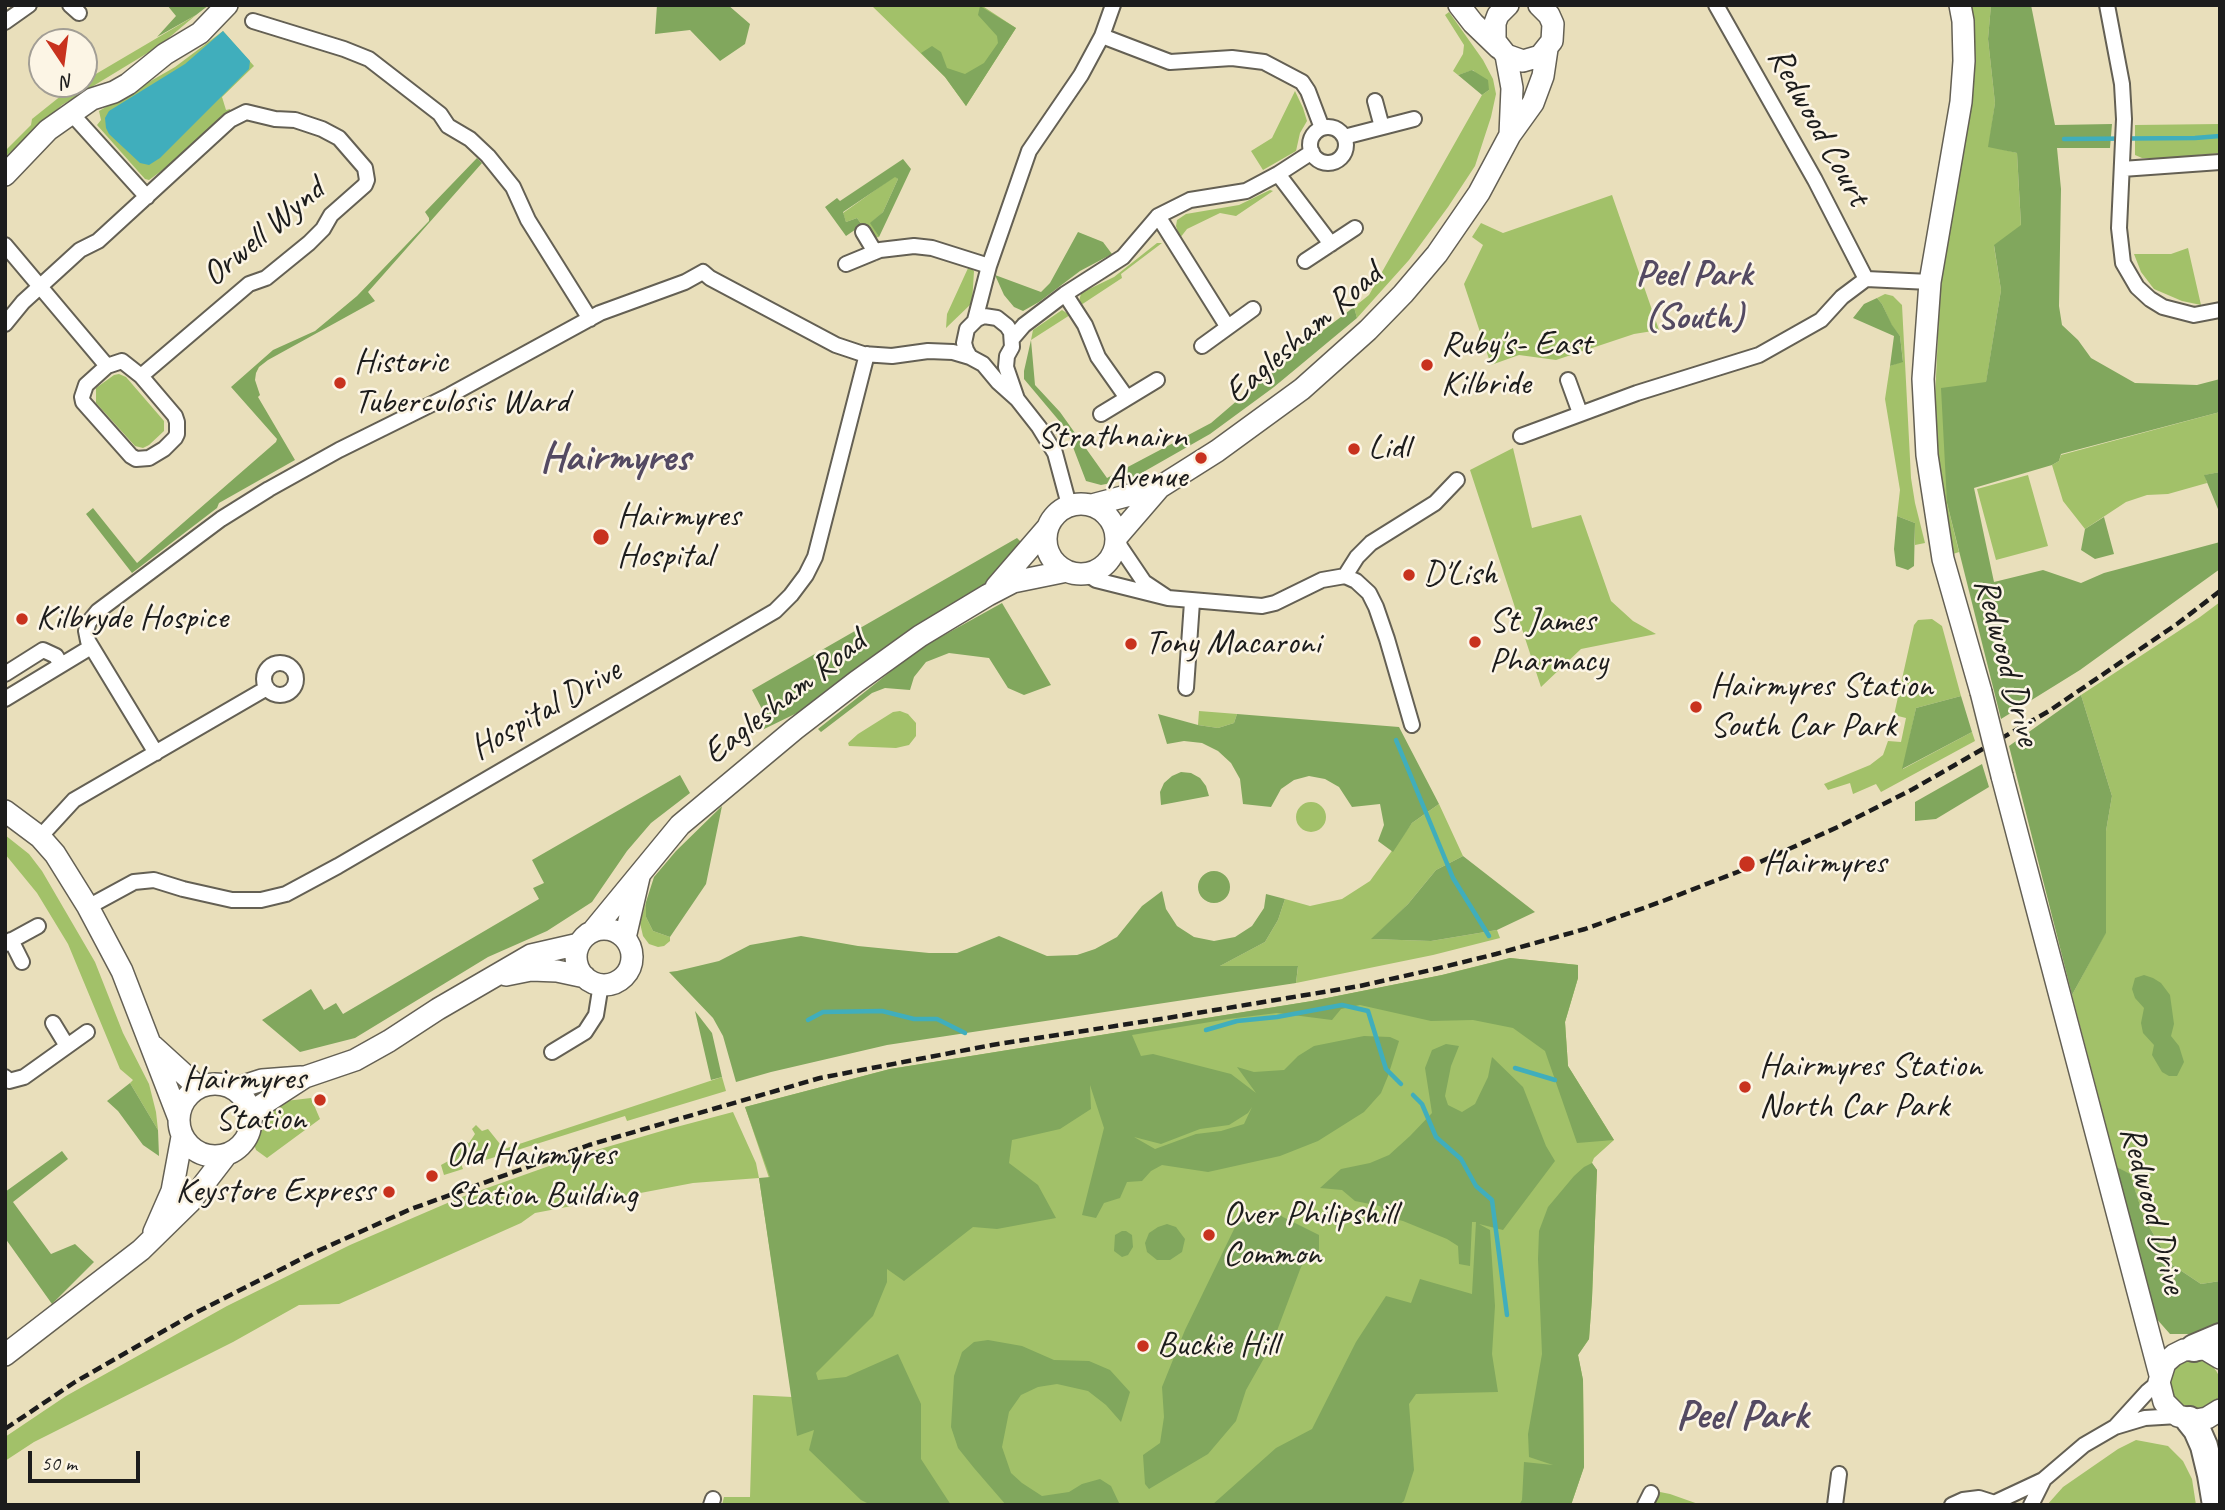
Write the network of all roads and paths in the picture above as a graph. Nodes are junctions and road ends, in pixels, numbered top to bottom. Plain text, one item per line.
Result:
1 (29, 5) edge
2 (227, 5) edge
3 (1113, 5) edge
4 (1459, 5) edge
5 (1508, 5) edge
6 (1539, 5) edge
7 (1716, 5) edge
8 (1960, 5) edge
9 (2107, 5) edge
10 (1554, 14) edge
11 (253, 21) dead end
12 (5, 22) edge
13 (1102, 36) junction
14 (1547, 50) junction
15 (1503, 52) junction
16 (1374, 101) dead end
17 (71, 113) junction
18 (1414, 119) dead end
19 (1382, 127) junction
20 (1322, 128) junction
21 (1510, 135) junction
22 (1344, 137) junction
23 (1312, 152) junction
24 (2220, 162) edge
25 (2122, 169) junction
26 (1278, 174) junction
27 (5, 175) edge
28 (147, 197) junction
29 (1158, 216) junction
30 (1355, 228) dead end
31 (863, 232) dead end
32 (1331, 244) junction
33 (5, 245) edge
34 (875, 252) junction
35 (1305, 261) dead end
36 (846, 264) dead end
37 (989, 266) junction
38 (1866, 279) junction
39 (985, 282) junction
40 (1930, 282) junction
41 (41, 286) junction
42 (1065, 294) junction
43 (1253, 309) dead end
44 (2220, 310) edge
45 (1037, 314) junction
46 (590, 319) junction
47 (1000, 319) junction
48 (975, 320) junction
49 (5, 324) edge
50 (1227, 326) junction
51 (965, 334) junction
52 (1013, 339) junction
53 (1202, 346) dead end
54 (929, 351) junction
55 (867, 354) junction
56 (1007, 355) junction
57 (976, 361) junction
58 (107, 366) junction
59 (141, 376) junction
60 (1157, 380) dead end
61 (1568, 380) dead end
62 (1127, 398) junction
63 (1017, 399) junction
64 (1580, 413) junction
65 (1101, 414) dead end
66 (1521, 436) dead end
67 (1457, 480) dead end
68 (1160, 487) junction
69 (1069, 505) junction
70 (1092, 505) junction
71 (1047, 528) junction
72 (1116, 540) junction
73 (1077, 573) junction
74 (1345, 576) junction
75 (989, 595) junction
76 (1168, 598) junction
77 (1192, 602) junction
78 (91, 647) junction
79 (61, 665) junction
80 (5, 674) edge
81 (267, 688) dead end
82 (1186, 688) dead end
83 (5, 699) edge
84 (1412, 725) dead end
85 (156, 753) junction
86 (5, 811) edge
87 (40, 837) junction
88 (639, 875) junction
89 (88, 907) junction
90 (38, 926) dead end
91 (585, 938) junction
92 (625, 938) junction
93 (8, 942) edge
94 (22, 962) dead end
95 (490, 978) junction
96 (593, 981) junction
97 (53, 1023) dead end
98 (88, 1032) dead end
99 (149, 1042) junction
100 (67, 1046) junction
101 (552, 1052) dead end
102 (5, 1077) edge
103 (305, 1077) junction
104 (198, 1087) junction
105 (234, 1089) junction
106 (251, 1112) junction
107 (178, 1116) junction
108 (182, 1137) junction
109 (227, 1154) junction
110 (151, 1241) junction
111 (2147, 1322) junction
112 (2220, 1337) edge
113 (2189, 1349) junction
114 (5, 1355) edge
115 (2220, 1358) edge
116 (2160, 1379) junction
117 (2219, 1412) edge
118 (2184, 1418) junction
119 (2115, 1427) junction
120 (1839, 1474) dead end
121 (2043, 1480) junction
122 (1998, 1503) edge
123 (1835, 1505) edge
124 (1952, 1505) edge
125 (2031, 1505) edge
126 (2216, 1505) edge

1 - 12 street
2 - 17 main road
3 - 13 street
4 - 15 main road
5 - 15 main road, Eaglesham Road
6 - 10 main road
7 - 38 street, Redwood Court
8 - 40 main road, Redwood Drive
9 - 25 street
10 - 14 main road, Eaglesham Road
11 - 46 street
13 - 20 street
13 - 37 street
14 - 15 main road
14 - 21 main road, Eaglesham Road
15 - 21 main road, Eaglesham Road
16 - 19 street
17 - 27 main road
17 - 28 street
18 - 19 street
19 - 22 street
20 - 22 street
20 - 23 street
21 - 68 main road, Eaglesham Road
22 - 23 street
23 - 26 street
24 - 25 street
25 - 44 street
26 - 29 street
26 - 32 street
28 - 41 street, Orwell Wynd
28 - 59 street, Orwell Wynd
29 - 42 street
29 - 50 street
30 - 32 street
31 - 34 street
32 - 35 street
33 - 41 street
34 - 36 street
34 - 37 street
37 - 39 street
38 - 40 street
38 - 64 street
39 - 47 street
39 - 48 street
40 - 111 main road, Redwood Drive, bridge
41 - 49 street, Orwell Wynd
41 - 58 street
42 - 45 street
42 - 62 street
43 - 50 street
45 - 47 street
45 - 52 street
46 - 55 street
46 - 78 street
47 - 48 street
47 - 52 street
48 - 51 street
50 - 53 street
51 - 54 street
51 - 57 street
52 - 56 street
54 - 55 street
54 - 57 street
55 - 89 street, Hospital Drive
56 - 57 street
56 - 63 street
57 - 63 street
58 - 59 street
58 - 59 street
60 - 62 street
61 - 64 street
62 - 65 street
63 - 69 street
64 - 66 street
67 - 74 street
68 - 70 main road, Eaglesham Road
68 - 72 main road, Eaglesham Road
69 - 70 main road
69 - 71 main road
70 - 72 main road
71 - 73 main road
71 - 75 main road, Eaglesham Road
72 - 73 main road
72 - 76 street
73 - 75 main road, Eaglesham Road
73 - 76 street
74 - 77 street
74 - 84 street
75 - 88 main road, Eaglesham Road
76 - 77 street
77 - 82 street
78 - 79 street
78 - 85 street
79 - 80 street
79 - 83 street
81 - 85 street
85 - 87 street
86 - 87 main road
87 - 89 main road
88 - 91 main road, Eaglesham Road
88 - 92 main road, Eaglesham Road
89 - 99 main road
90 - 93 street
91 - 92 main road
91 - 95 main road
91 - 96 main road
92 - 96 main road
93 - 94 street
95 - 96 main road
95 - 103 main road
96 - 101 street
97 - 100 street
98 - 100 street
99 - 104 main road
99 - 107 main road
100 - 102 street
103 - 105 main road
103 - 106 main road
104 - 105 main road
104 - 107 main road
105 - 106 main road
106 - 109 main road
107 - 108 main road
108 - 109 main road
108 - 110 main road
109 - 110 main road
110 - 114 main road
111 - 113 main road, Redwood Drive
111 - 116 main road, Redwood Drive
112 - 113 highway
113 - 115 main road, Redwood Drive
113 - 116 main road
116 - 118 main road, Redwood Drive
116 - 119 street
117 - 118 main road
118 - 119 street
118 - 126 highway
119 - 121 street
120 - 123 street
121 - 122 street
121 - 125 street
122 - 124 street

